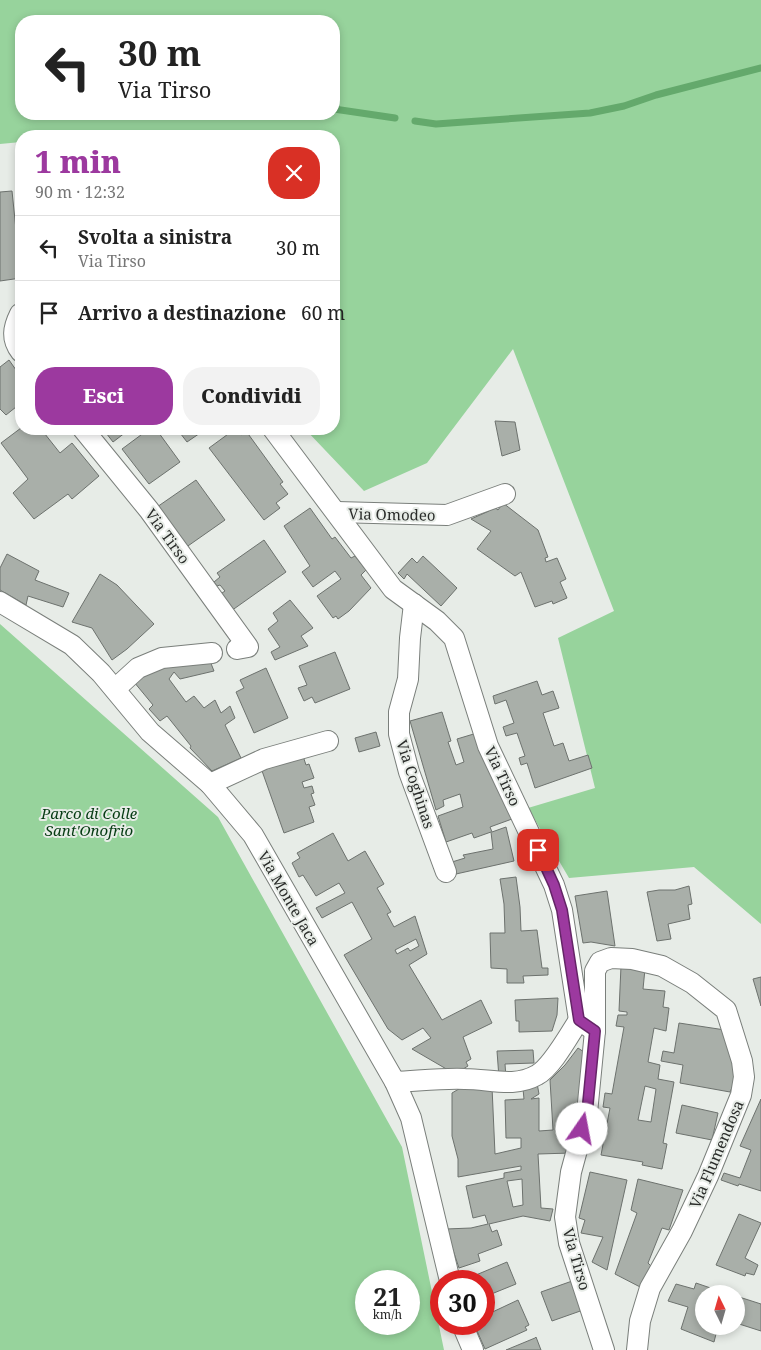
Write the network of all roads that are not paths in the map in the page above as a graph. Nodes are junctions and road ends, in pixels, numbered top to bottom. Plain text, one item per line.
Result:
1 (15, 323) edge
2 (15, 340) edge
3 (88, 435) edge
4 (278, 435) edge
5 (505, 494) dead end
6 (337, 512) junction
7 (0, 602) edge
8 (414, 604) junction
9 (242, 648) dead end
10 (212, 653) dead end
11 (115, 689) junction
12 (328, 741) dead end
13 (210, 784) junction
14 (446, 872) dead end
15 (587, 1025) junction
16 (395, 1082) junction
17 (447, 1270) edge
18 (467, 1335) edge
19 (473, 1350) edge
20 (604, 1350) edge
21 (637, 1350) edge

1 - 2 street
3 - 9 street, Via Tirso
4 - 6 street, Via Tirso
5 - 6 street, Via Omodeo
6 - 8 street, Via Tirso
7 - 11 street, Via Monte Jaca
8 - 14 street, Via Coghinas
8 - 15 street, Via Tirso
10 - 11 street
11 - 13 street, Via Monte Jaca
12 - 13 street
13 - 16 street, Via Monte Jaca
15 - 16 street
15 - 20 street, Via Tirso
15 - 21 street, Via Flumendosa
16 - 17 street, Via Monte Jaca
18 - 19 street

